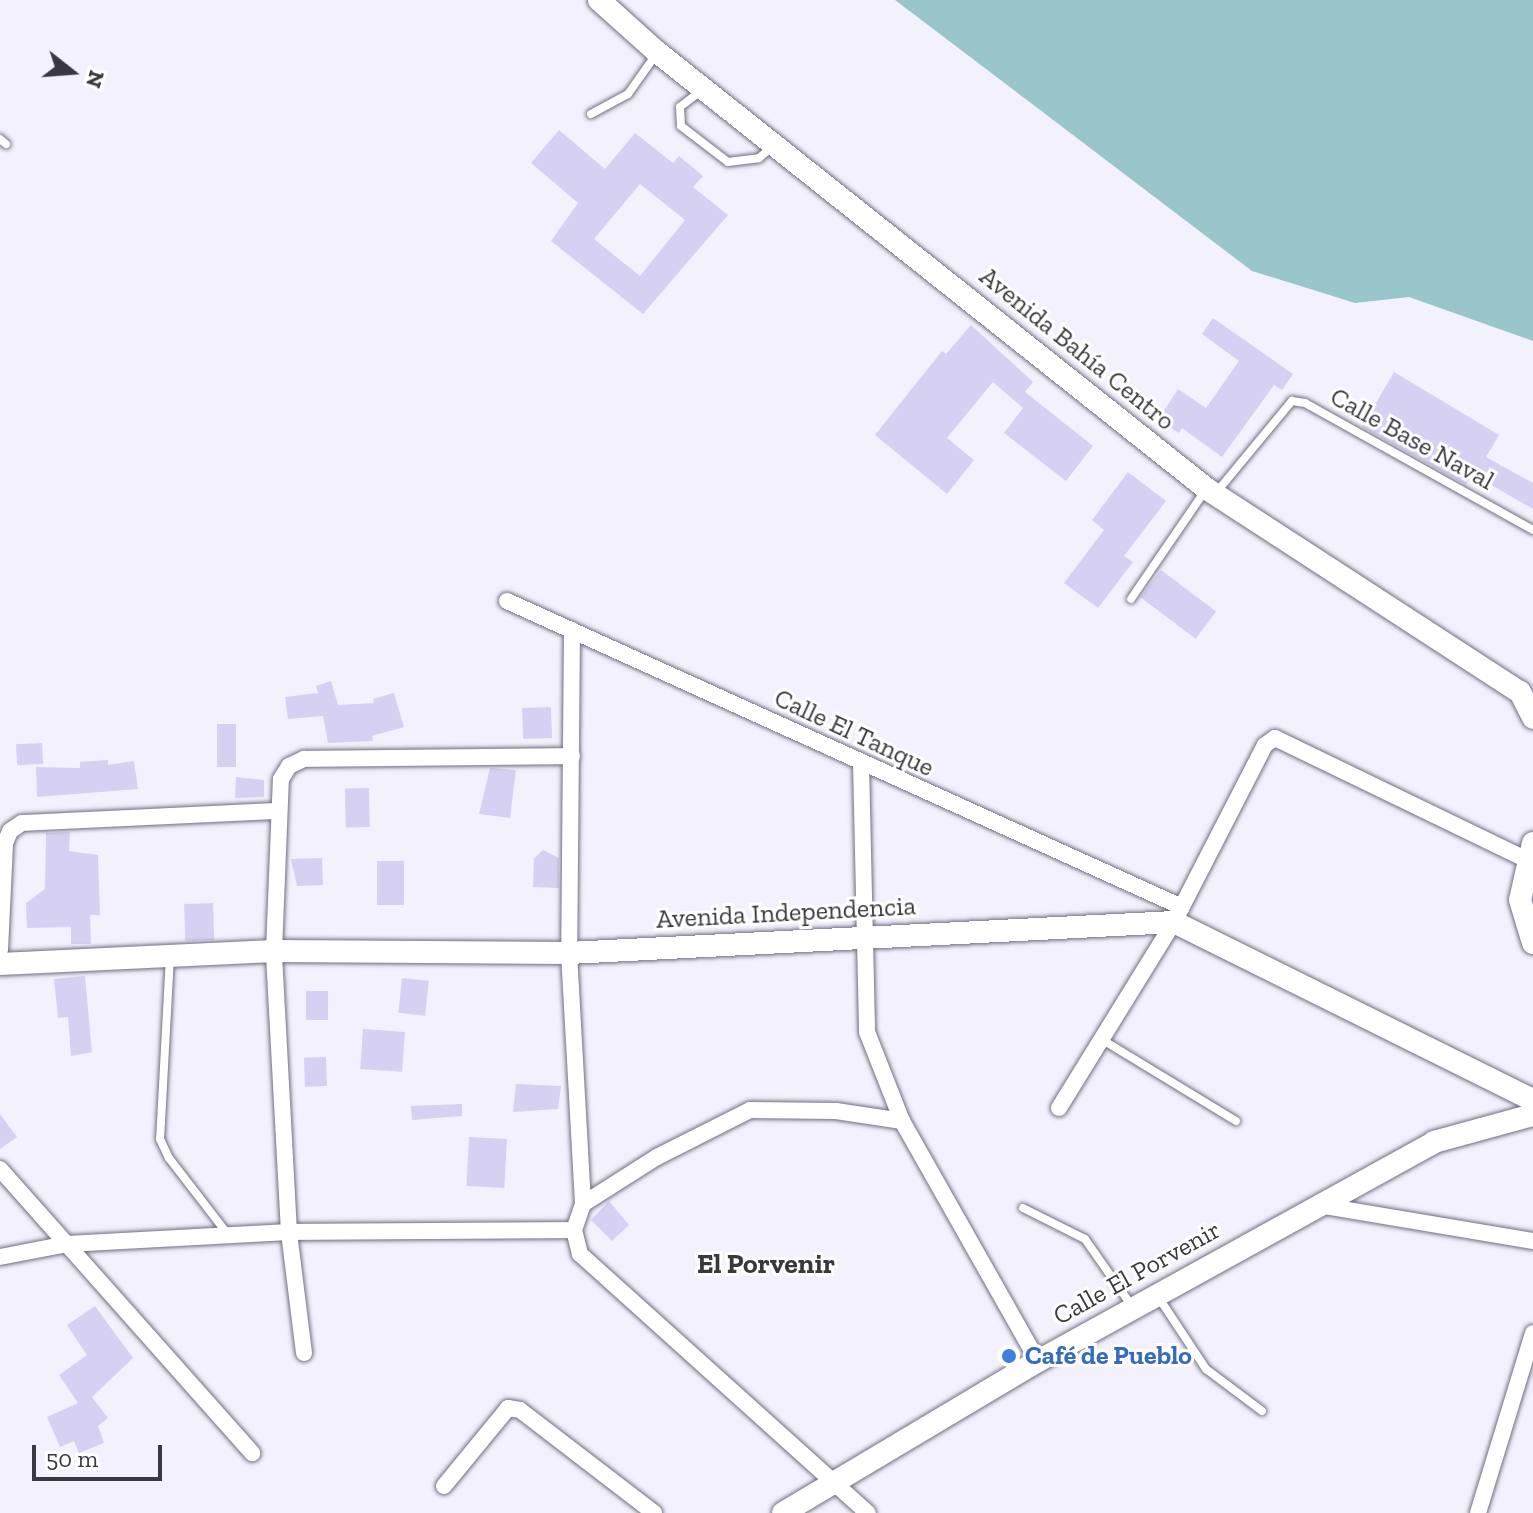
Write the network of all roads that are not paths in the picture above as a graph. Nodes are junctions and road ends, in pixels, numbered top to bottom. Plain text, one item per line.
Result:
1 (599, 0) edge
2 (657, 52) junction
3 (704, 90) junction
4 (591, 114) dead end
5 (775, 144) junction
6 (1211, 492) junction
7 (1533, 530) edge
8 (1131, 599) dead end
9 (507, 601) dead end
10 (572, 630) junction
11 (1533, 718) edge
12 (572, 756) junction
13 (861, 763) junction
14 (278, 811) junction
15 (1531, 852) edge
16 (1178, 914) junction
17 (862, 936) junction
18 (1533, 943) edge
19 (0, 950) edge
20 (274, 951) junction
21 (569, 953) junction
22 (170, 956) junction
23 (0, 964) edge
24 (1100, 1038) junction
25 (1533, 1100) edge
26 (1059, 1108) dead end
27 (1533, 1115) edge
28 (902, 1121) junction
29 (1236, 1121) dead end
30 (0, 1169) edge
31 (583, 1204) junction
32 (1318, 1205) junction
33 (1023, 1208) dead end
34 (574, 1230) junction
35 (289, 1232) junction
36 (230, 1237) junction
37 (1533, 1241) edge
38 (67, 1244) junction
39 (0, 1257) edge
40 (1156, 1295) junction
41 (1133, 1307) junction
42 (1533, 1333) edge
43 (304, 1353) dead end
44 (1038, 1361) junction
45 (1262, 1411) dead end
46 (252, 1453) dead end
47 (834, 1485) junction
48 (444, 1486) dead end
49 (654, 1513) edge
50 (783, 1513) edge
51 (868, 1513) edge
52 (1478, 1513) edge

1 - 2 main road, Avenida Bahía Centro
2 - 3 main road, Avenida Bahía Centro
2 - 4 lane
3 - 5 main road, Avenida Bahía Centro
3 - 5 lane
5 - 6 main road, Avenida Bahía Centro
6 - 7 lane, Calle Base Naval
6 - 8 lane
6 - 11 main road, Avenida Bahía Centro
9 - 10 street, Calle El Tanque
10 - 12 street
10 - 13 street, Calle El Tanque
12 - 14 street
12 - 21 street
13 - 16 street, Calle El Tanque
13 - 17 street
14 - 19 street
14 - 20 street
15 - 16 street
15 - 18 main road
16 - 17 main road, Avenida Independencia
16 - 24 street
16 - 25 main road, Avenida Independencia
17 - 21 main road, Avenida Independencia
17 - 28 street
20 - 21 main road, Avenida Independencia
20 - 22 main road, Avenida Independencia
20 - 35 street
21 - 31 street
22 - 23 main road, Avenida Independencia
22 - 36 lane
24 - 26 street
24 - 29 lane
27 - 32 main road, Calle El Porvenir
28 - 31 street
28 - 44 street
30 - 38 street
31 - 34 street
32 - 37 street
32 - 40 main road, Calle El Porvenir
33 - 41 lane
34 - 35 street
34 - 47 street
35 - 36 street
35 - 43 street
36 - 38 street
38 - 39 street
38 - 46 street
40 - 41 main road, Calle El Porvenir
40 - 45 lane
41 - 44 main road, Calle El Porvenir
42 - 52 street
44 - 47 main road, Calle El Porvenir
47 - 50 main road, Calle El Porvenir
47 - 51 street
48 - 49 street

